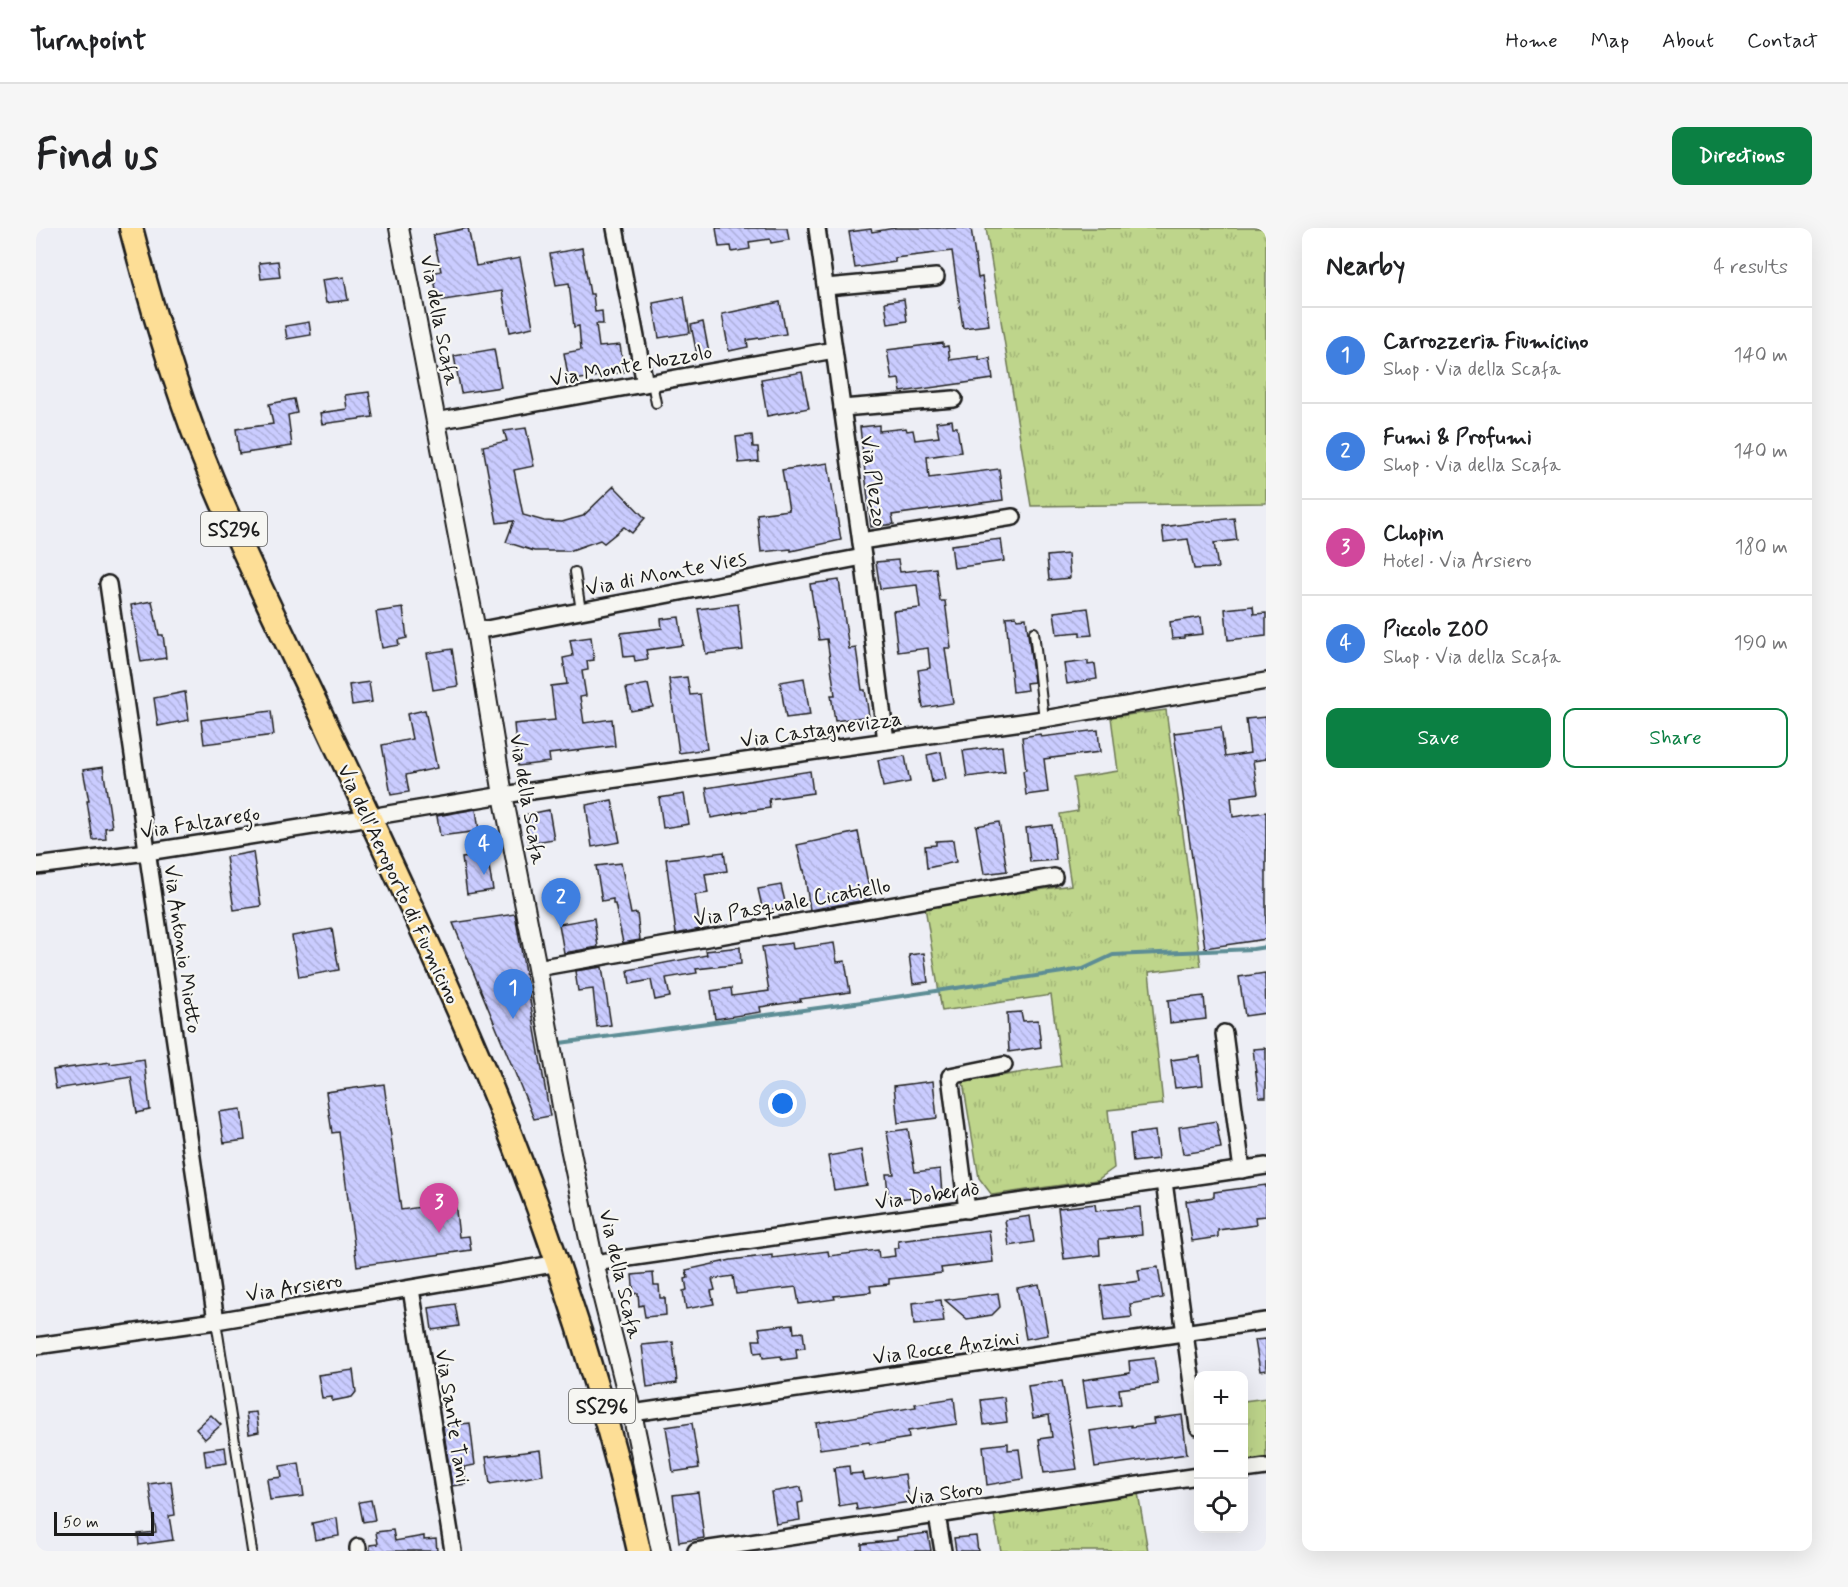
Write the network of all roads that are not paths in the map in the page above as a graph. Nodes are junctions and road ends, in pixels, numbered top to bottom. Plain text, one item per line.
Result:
1 (131, 228) edge
2 (399, 228) edge
3 (615, 228) edge
4 (817, 228) edge
5 (936, 277) dead end
6 (826, 287) junction
7 (834, 350) junction
8 (648, 383) junction
9 (954, 399) dead end
10 (656, 402) dead end
11 (842, 408) junction
12 (436, 421) junction
13 (1013, 518) dead end
14 (861, 541) junction
15 (863, 557) junction
16 (575, 572) dead end
17 (108, 584) dead end
18 (581, 611) junction
19 (476, 631) junction
20 (1034, 632) dead end
21 (1266, 681) edge
22 (1044, 718) junction
23 (886, 741) junction
24 (503, 795) junction
25 (376, 816) junction
26 (147, 852) junction
27 (36, 866) edge
28 (1054, 877) dead end
29 (537, 968) junction
30 (1224, 1033) dead end
31 (1004, 1065) dead end
32 (1266, 1166) edge
33 (1242, 1170) junction
34 (1164, 1182) junction
35 (967, 1210) junction
36 (559, 1263) junction
37 (594, 1263) junction
38 (411, 1288) junction
39 (216, 1321) junction
40 (1266, 1322) edge
41 (1187, 1334) junction
42 (36, 1346) edge
43 (632, 1413) junction
44 (1198, 1425) edge
45 (1266, 1467) edge
46 (1248, 1469) edge
47 (1194, 1477) edge
48 (937, 1515) junction
49 (252, 1551) edge
50 (453, 1551) edge
51 (639, 1551) edge
52 (661, 1551) edge
53 (696, 1551) edge
54 (943, 1551) edge

1 - 25 main road, Via dell'Aeroporto di Fiumicino / SS296
2 - 12 street, Via della Scafa
3 - 8 street
4 - 6 street, Via Plezzo
5 - 6 street
6 - 7 street, Via Plezzo
7 - 8 street, Via Monte Nozzolo
7 - 11 street, Via Plezzo
8 - 10 lane
8 - 12 street, Via Monte Nozzolo
9 - 11 street
11 - 14 street, Via Plezzo
12 - 19 street, Via della Scafa
13 - 14 street
14 - 15 street, Via Plezzo
15 - 18 street, Via di Monte Vies
15 - 23 street, Via Plezzo
16 - 18 lane
17 - 26 street, Via Antonio Miotto
18 - 19 street, Via di Monte Vies
19 - 24 street, Via della Scafa
20 - 22 lane
21 - 22 street, Via Castagnevizza
22 - 23 street, Via Castagnevizza
23 - 24 street, Via Castagnevizza
24 - 25 street, Via Castagnevizza
24 - 29 street, Via della Scafa
25 - 26 street, Via Falzarego
25 - 36 main road, Via dell'Aeroporto di Fiumicino / SS296
26 - 27 street, Via Falzarego
26 - 39 street, Via Antonio Miotto
28 - 29 street, Via Pasquale Cicatiello
29 - 37 street, Via della Scafa
30 - 33 street
31 - 35 street
32 - 33 street, Via Doberdò
33 - 34 street, Via Doberdò
34 - 35 street, Via Doberdò
34 - 41 street
35 - 37 street, Via Doberdò
36 - 38 street, Via Arsiero
36 - 51 main road, Via dell'Aeroporto di Fiumicino / SS296
37 - 43 street, Via della Scafa
38 - 39 street, Via Arsiero
38 - 50 street, Via Sante Tani
39 - 42 street, Via Arsiero
39 - 49 lane
40 - 41 street, Via Rocce Anzini
41 - 43 street, Via Rocce Anzini
41 - 44 street
43 - 52 street, Via della Scafa
45 - 46 street
47 - 48 street, Via Storo
48 - 53 street, Via Storo
48 - 54 street

